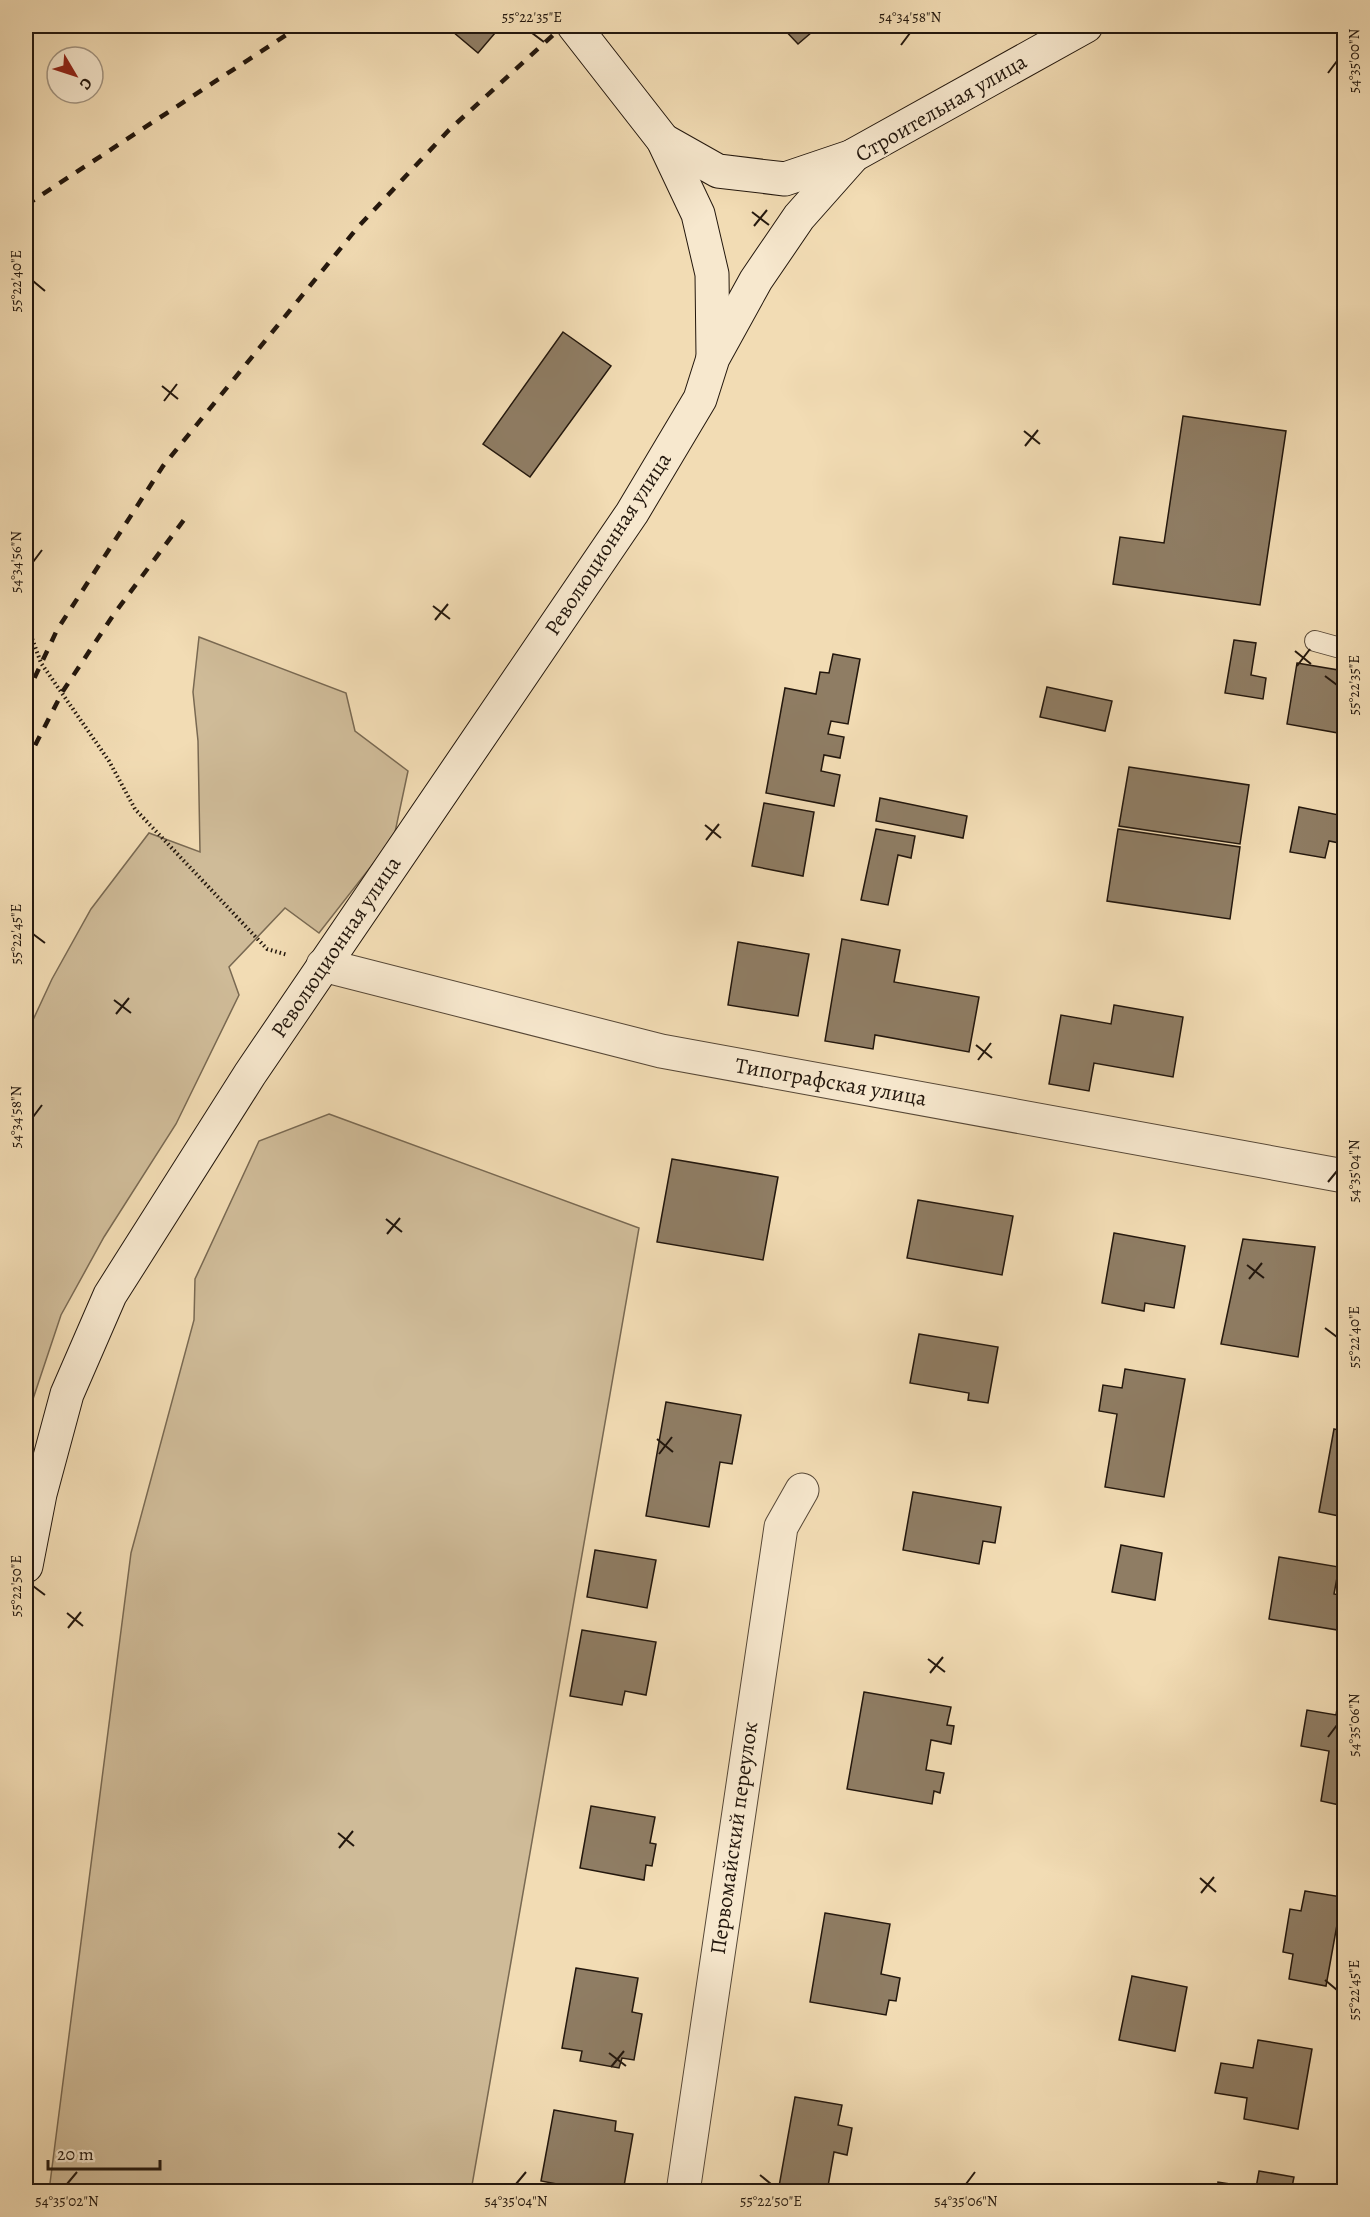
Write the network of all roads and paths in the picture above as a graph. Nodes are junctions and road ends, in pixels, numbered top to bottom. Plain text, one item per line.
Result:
1 (574, 26) edge
2 (1086, 26) edge
3 (663, 140) junction
4 (855, 155) junction
5 (713, 358) junction
6 (26, 622) edge
7 (1315, 641) dead end
8 (1344, 649) edge
9 (323, 965) junction
10 (1344, 1176) edge
11 (801, 1490) dead end
12 (26, 1555) edge
13 (683, 2192) edge

1 - 3 street
2 - 4 street, Строительная улица
3 - 4 street
3 - 5 street
4 - 5 street, Строительная улица
5 - 9 street, Революционная улица
6 - 9 path
7 - 8 lane
9 - 10 street, Типографская улица
9 - 12 street, Революционная улица
11 - 13 street, Первомайский переулок

